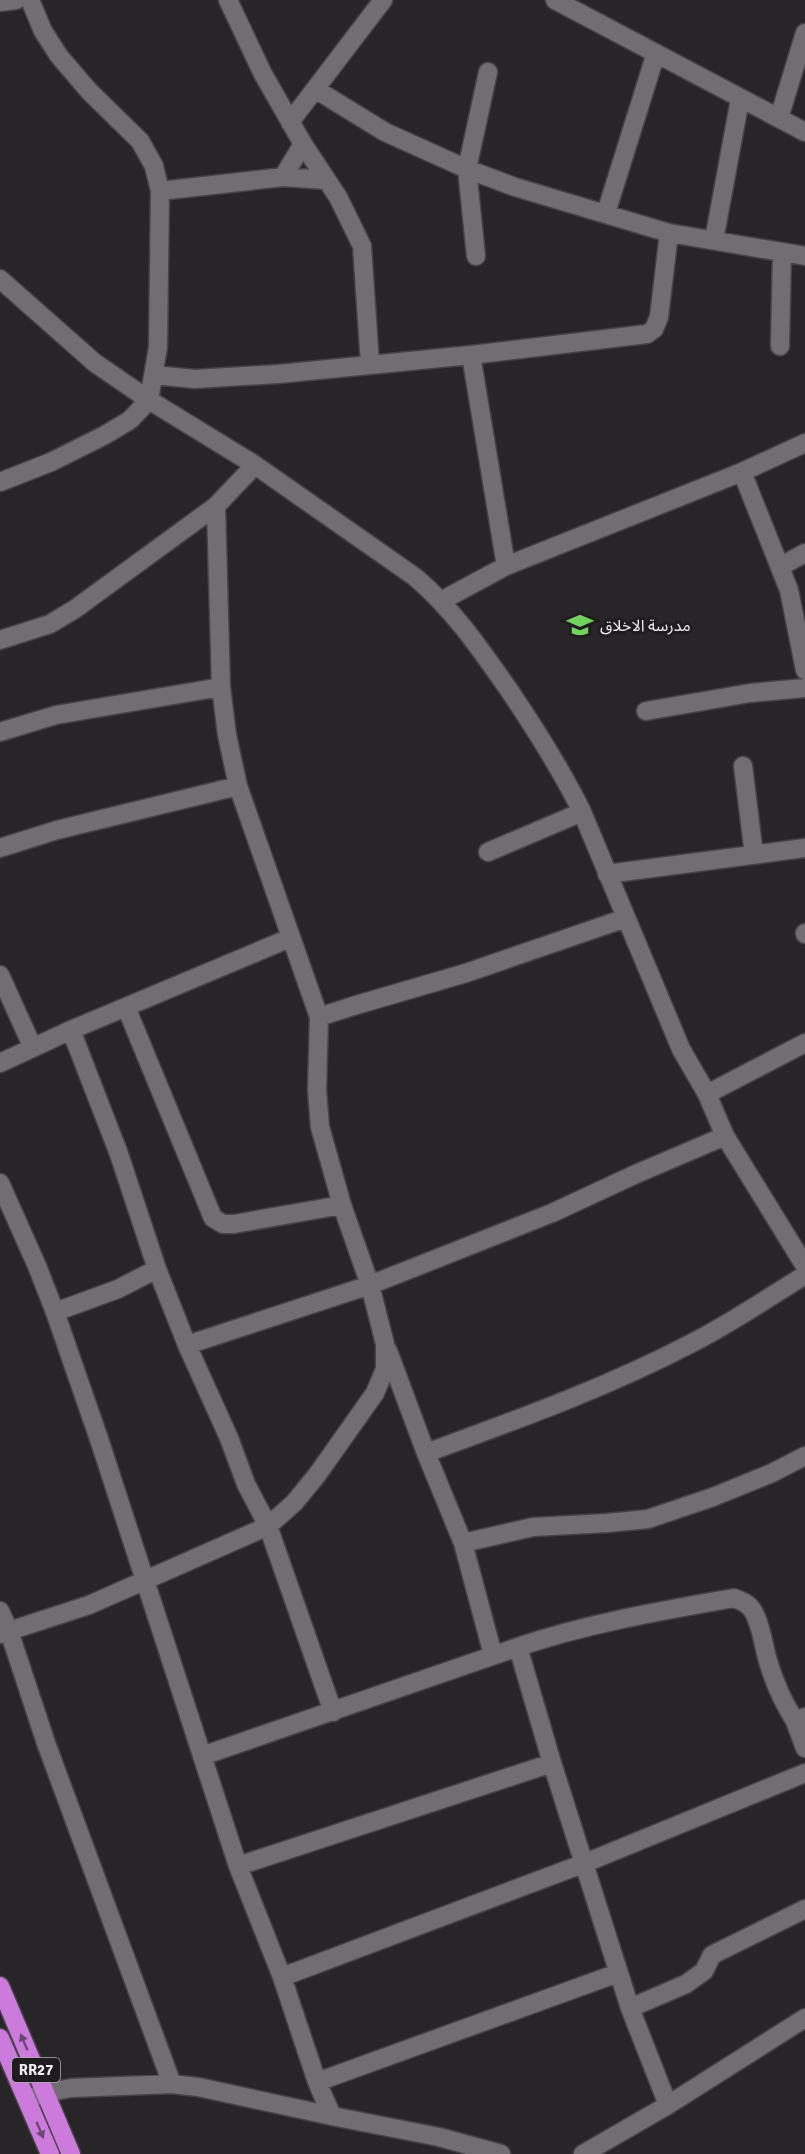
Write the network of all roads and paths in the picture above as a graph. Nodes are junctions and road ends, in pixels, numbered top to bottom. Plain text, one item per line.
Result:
1 (16, 0) edge
2 (30, 0) edge
3 (228, 0) edge
4 (383, 0) edge
5 (555, 0) edge
6 (0, 2) edge
7 (805, 33) edge
8 (656, 53) junction
9 (488, 72) dead end
10 (315, 89) junction
11 (740, 99) junction
12 (779, 118) junction
13 (290, 122) junction
14 (805, 132) edge
15 (303, 144) junction
16 (467, 169) junction
17 (283, 177) junction
18 (326, 180) junction
19 (160, 191) junction
20 (606, 213) junction
21 (669, 233) junction
22 (714, 240) junction
23 (782, 252) junction
24 (476, 256) dead end
25 (805, 256) edge
26 (0, 279) edge
27 (780, 346) dead end
28 (471, 355) junction
29 (370, 364) junction
30 (154, 375) junction
31 (149, 400) junction
32 (805, 443) edge
33 (255, 465) junction
34 (742, 472) junction
35 (0, 482) edge
36 (216, 506) junction
37 (805, 553) edge
38 (781, 566) junction
39 (506, 567) junction
40 (441, 601) junction
41 (0, 640) edge
42 (805, 670) edge
43 (221, 687) junction
44 (805, 688) edge
45 (646, 711) dead end
46 (0, 732) edge
47 (743, 766) dead end
48 (238, 786) junction
49 (582, 812) junction
50 (0, 848) edge
51 (805, 848) edge
52 (488, 852) dead end
53 (754, 855) junction
54 (607, 874) junction
55 (626, 918) junction
56 (290, 938) junction
57 (0, 975) edge
58 (126, 1007) junction
59 (319, 1017) junction
60 (71, 1030) junction
61 (805, 1043) edge
62 (33, 1047) junction
63 (0, 1063) edge
64 (707, 1094) junction
65 (725, 1136) junction
66 (0, 1183) edge
67 (342, 1205) junction
68 (805, 1266) edge
69 (157, 1269) junction
70 (805, 1275) edge
71 (370, 1285) junction
72 (55, 1312) junction
73 (385, 1344) junction
74 (187, 1345) junction
75 (426, 1453) junction
76 (805, 1456) edge
77 (268, 1526) junction
78 (463, 1543) junction
79 (144, 1581) junction
80 (0, 1611) edge
81 (4, 1633) edge
82 (518, 1647) junction
83 (493, 1655) junction
84 (333, 1712) junction
85 (800, 1719) edge
86 (805, 1748) edge
87 (202, 1756) junction
88 (552, 1763) junction
89 (805, 1773) edge
90 (585, 1863) junction
91 (238, 1866) junction
92 (805, 1908) edge
93 (618, 1973) junction
94 (282, 1977) junction
95 (0, 1986) edge
96 (630, 2008) junction
97 (805, 2018) edge
98 (0, 2038) edge
99 (317, 2082) junction
100 (172, 2084) junction
101 (45, 2092) junction
102 (28, 2099) junction
103 (668, 2105) junction
104 (332, 2116) junction
105 (50, 2154) edge
106 (71, 2154) edge
107 (501, 2154) edge
108 (583, 2154) edge

1 - 6 street
2 - 19 street
3 - 13 street
4 - 10 street
5 - 8 street
7 - 12 street
8 - 11 street
8 - 20 street
9 - 16 street
10 - 13 street
10 - 16 street
11 - 12 street
11 - 22 street
12 - 14 street
13 - 15 street
15 - 17 street
15 - 18 street
16 - 20 street
16 - 24 street
17 - 18 street
17 - 19 street
18 - 29 street
19 - 30 street
20 - 21 street
21 - 22 street
21 - 28 street
22 - 23 street
23 - 25 street
23 - 27 street
26 - 31 street
28 - 29 street
28 - 39 street
29 - 30 street
30 - 31 street
31 - 33 street
31 - 35 street
32 - 34 street
33 - 36 street
33 - 40 street
34 - 38 street
34 - 39 street
36 - 41 street
36 - 43 street
37 - 38 street
38 - 42 street
39 - 40 street
40 - 49 street
43 - 46 street
43 - 48 street
44 - 45 street
47 - 53 street
48 - 50 street
48 - 56 street
49 - 52 street
49 - 54 street
51 - 53 street
53 - 54 street
54 - 55 street
55 - 59 street
55 - 64 street
56 - 58 street
56 - 59 street
57 - 62 street
58 - 60 street
58 - 67 street
59 - 67 street
60 - 62 street
60 - 69 street
61 - 64 street
62 - 63 street
64 - 65 street
65 - 68 street
65 - 71 street
66 - 72 street
67 - 71 street
69 - 72 street
69 - 74 street
70 - 75 street
71 - 73 street
71 - 74 street
72 - 79 street
73 - 75 street
73 - 77 street
74 - 77 street
75 - 78 street
76 - 78 street
77 - 79 street
77 - 84 street
78 - 83 street
79 - 81 street
79 - 87 street
80 - 81 street
81 - 100 street
82 - 83 street
82 - 85 street
82 - 88 street
83 - 84 street
84 - 87 street
85 - 86 street
87 - 91 street
88 - 90 street
88 - 91 street
89 - 90 street
90 - 93 street
90 - 94 street
91 - 94 street
92 - 96 street
93 - 96 street
93 - 99 street
94 - 99 street
101 -> 95 highway, RR27
96 - 103 street
97 - 103 street
98 - 102 highway, RR27
99 - 104 street
100 - 101 street
100 - 104 street
101 - 102 street
101 - 106 highway, RR27
102 -> 105 highway, RR27
103 - 108 street
104 - 107 street

